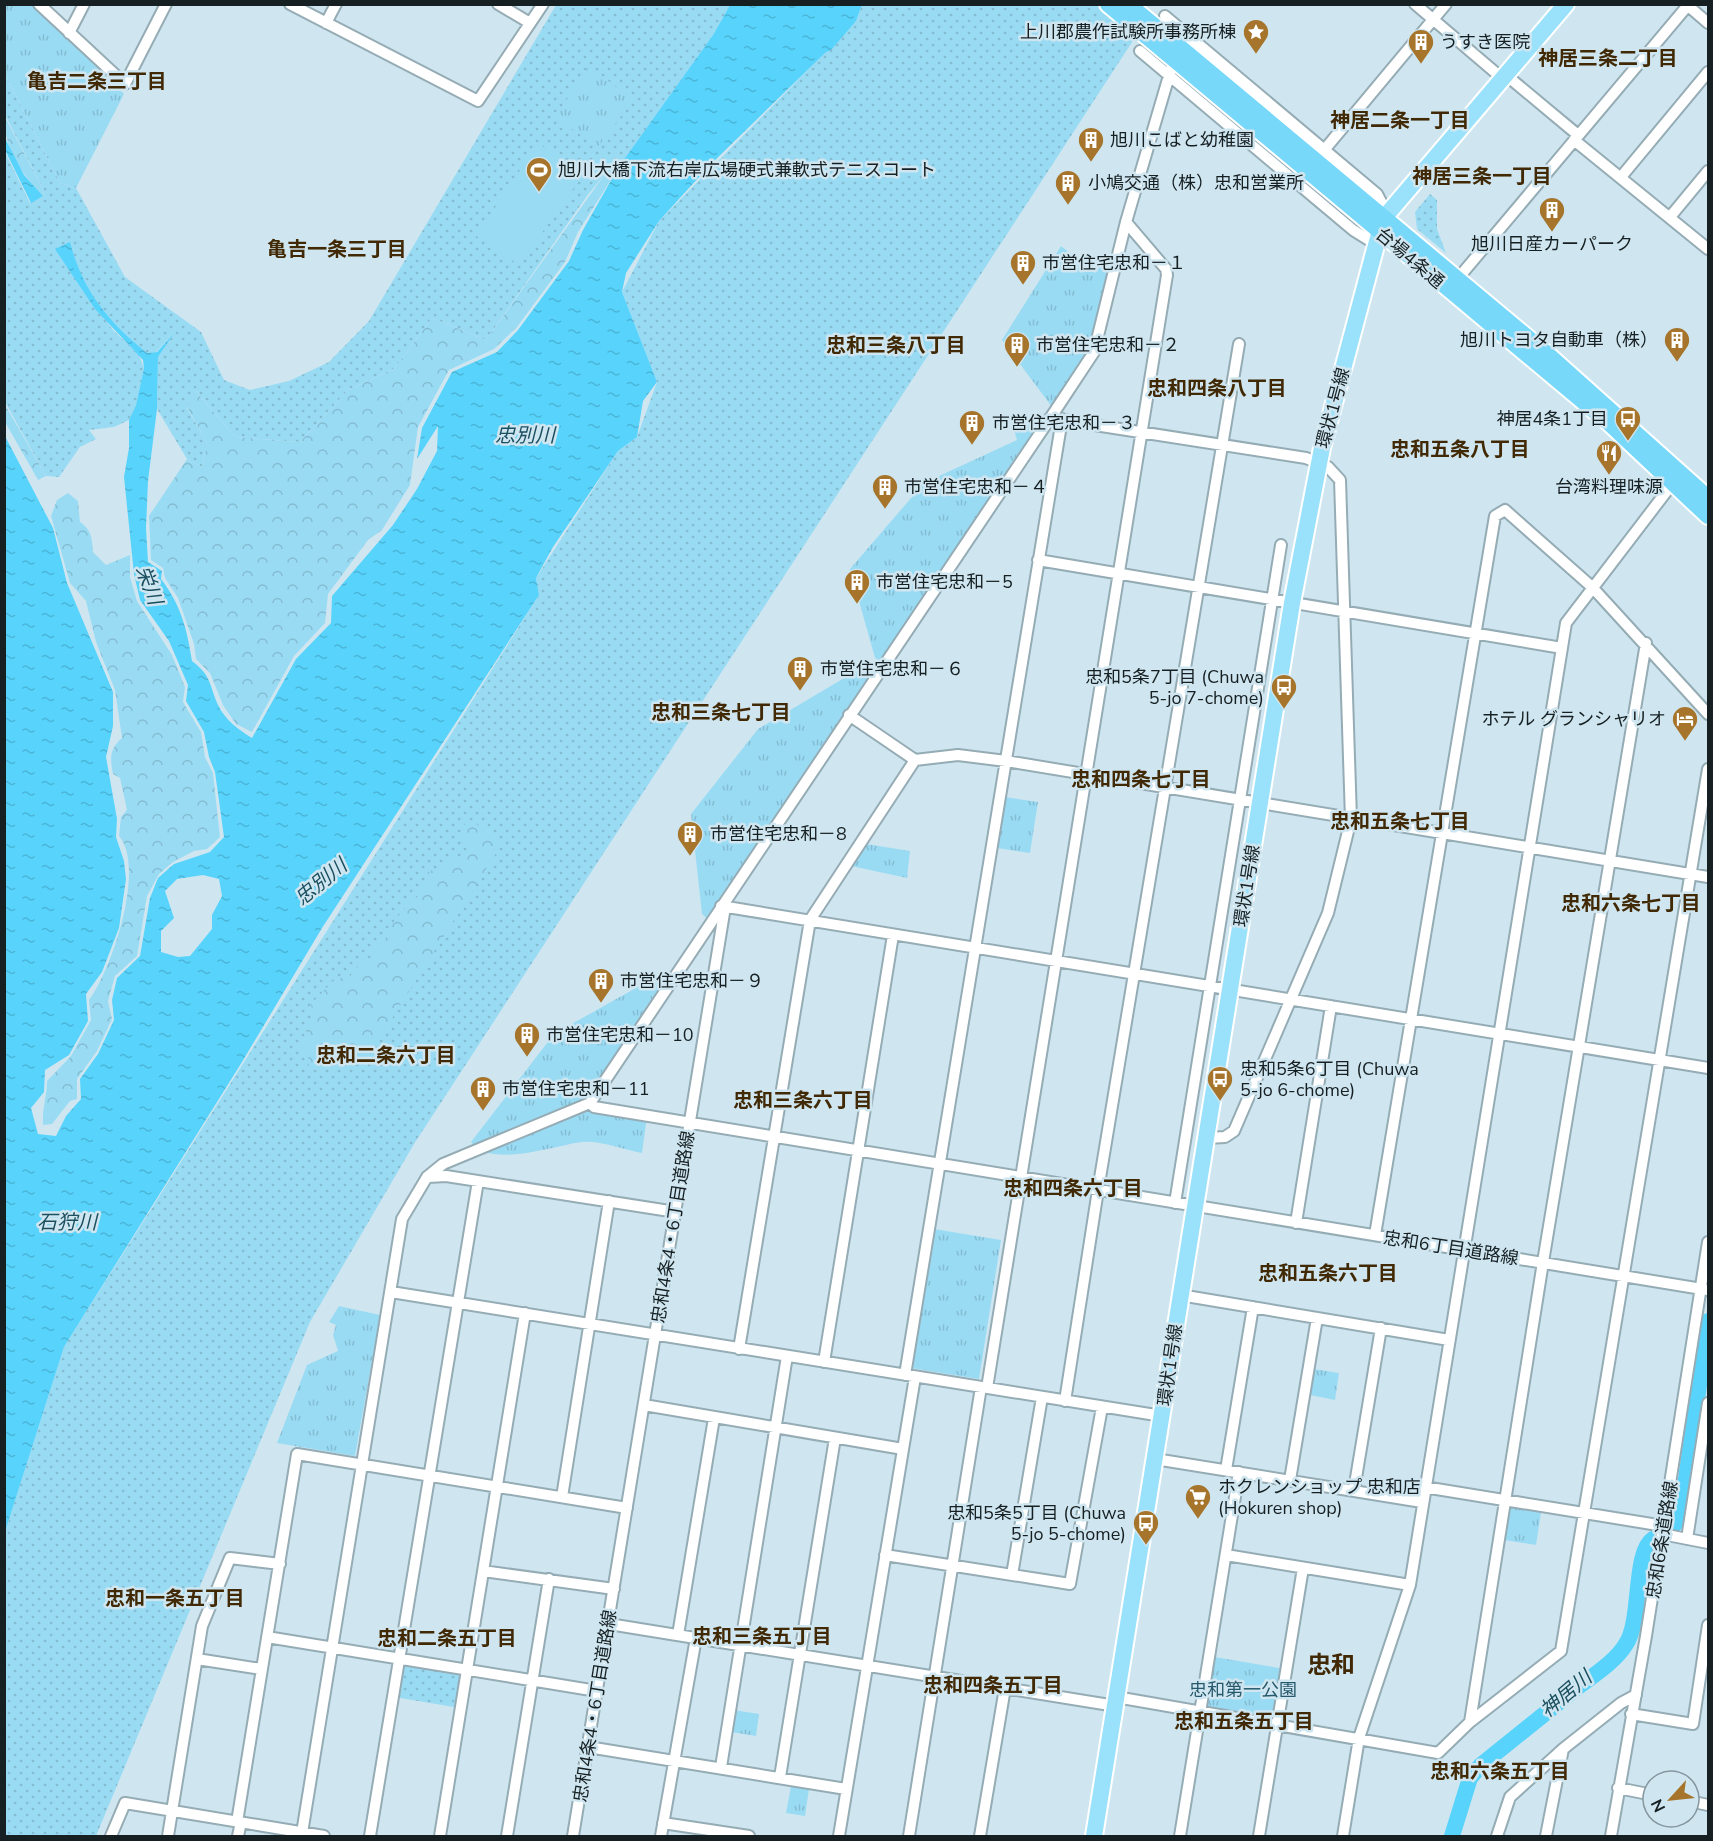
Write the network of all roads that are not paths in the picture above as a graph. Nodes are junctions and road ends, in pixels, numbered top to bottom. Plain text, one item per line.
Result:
1 (39, 4) edge
2 (84, 4) edge
3 (166, 4) edge
4 (290, 4) edge
5 (336, 4) edge
6 (498, 4) edge
7 (543, 4) edge
8 (1128, 4) edge
9 (1415, 4) edge
10 (1446, 4) edge
11 (1566, 4) edge
12 (1688, 5) edge
13 (1109, 6) edge
14 (1165, 16) dead end
15 (1433, 20) junction
16 (326, 23) junction
17 (530, 23) junction
18 (1708, 23) edge
19 (69, 33) junction
20 (1140, 51) dead end
21 (1170, 72) junction
22 (1708, 72) edge
23 (1505, 77) junction
24 (1576, 138) junction
25 (1325, 149) junction
26 (1708, 171) edge
27 (1621, 177) junction
28 (1670, 217) junction
29 (1126, 222) junction
30 (1382, 227) junction
31 (1708, 249) edge
32 (1453, 285) junction
33 (1239, 344) dead end
34 (1056, 418) junction
35 (1142, 432) junction
36 (1221, 444) junction
37 (1319, 462) junction
38 (1677, 477) junction
39 (1708, 498) edge
40 (1708, 516) edge
41 (1281, 545) dead end
42 (1038, 560) junction
43 (1118, 573) junction
44 (1198, 586) junction
45 (1592, 588) junction
46 (1272, 600) junction
47 (1292, 603) junction
48 (1346, 612) junction
49 (1476, 633) junction
50 (1646, 644) junction
51 (1562, 648) junction
52 (1708, 714) edge
53 (849, 715) junction
54 (915, 760) junction
55 (1006, 761) junction
56 (1708, 769) edge
57 (1085, 776) junction
58 (1164, 788) junction
59 (1241, 801) junction
60 (1260, 803) junction
61 (1351, 819) junction
62 (1443, 833) junction
63 (1530, 848) junction
64 (1610, 861) junction
65 (1691, 875) junction
66 (1708, 877) edge
67 (723, 907) junction
68 (810, 920) junction
69 (893, 935) junction
70 (975, 949) junction
71 (1056, 961) junction
72 (1135, 975) junction
73 (1210, 988) junction
74 (1231, 991) junction
75 (1292, 1000) junction
76 (1331, 1006) junction
77 (1410, 1020) junction
78 (1499, 1034) junction
79 (1579, 1047) junction
80 (1660, 1060) junction
81 (1708, 1068) edge
82 (590, 1103) junction
83 (689, 1122) junction
84 (774, 1136) junction
85 (1207, 1138) junction
86 (857, 1150) junction
87 (940, 1164) junction
88 (1020, 1176) junction
89 (428, 1177) junction
90 (478, 1180) junction
91 (1098, 1190) junction
92 (609, 1202) junction
93 (1174, 1203) junction
94 (1194, 1206) junction
95 (676, 1212) junction
96 (1296, 1223) junction
97 (1375, 1235) junction
98 (1708, 1242) edge
99 (1464, 1249) junction
100 (1542, 1262) junction
101 (1625, 1276) junction
102 (1705, 1289) edge
103 (391, 1292) junction
104 (1180, 1295) junction
105 (458, 1302) junction
106 (1253, 1307) junction
107 (525, 1313) junction
108 (1317, 1318) junction
109 (591, 1324) junction
110 (1381, 1328) junction
111 (656, 1335) junction
112 (1449, 1340) junction
113 (739, 1348) junction
114 (787, 1356) junction
115 (824, 1362) junction
116 (910, 1376) junction
117 (984, 1388) junction
118 (1042, 1397) junction
119 (1065, 1401) junction
120 (1708, 1403) edge
121 (644, 1405) junction
122 (1102, 1407) junction
123 (1162, 1416) junction
124 (714, 1418) junction
125 (774, 1428) junction
126 (835, 1438) junction
127 (903, 1449) junction
128 (1155, 1459) junction
129 (362, 1465) junction
130 (1226, 1470) junction
131 (1239, 1472) junction
132 (429, 1476) junction
133 (1290, 1480) junction
134 (497, 1487) junction
135 (1424, 1488) junction
136 (1354, 1490) junction
137 (562, 1497) junction
138 (1504, 1501) junction
139 (1422, 1502) junction
140 (627, 1508) junction
141 (1585, 1513) junction
142 (1663, 1530) junction
143 (1687, 1539) junction
144 (1708, 1543) edge
145 (1226, 1555) junction
146 (885, 1556) junction
147 (280, 1564) junction
148 (953, 1566) junction
149 (1303, 1568) junction
150 (483, 1570) junction
151 (1012, 1575) junction
152 (549, 1580) junction
153 (1410, 1585) junction
154 (614, 1589) junction
155 (609, 1624) junction
156 (1708, 1625) edge
157 (678, 1635) junction
158 (267, 1637) junction
159 (696, 1638) junction
160 (740, 1645) junction
161 (332, 1647) junction
162 (800, 1654) junction
163 (400, 1658) junction
164 (197, 1659) junction
165 (867, 1665) junction
166 (467, 1669) junction
167 (261, 1670) junction
168 (935, 1676) junction
169 (532, 1681) junction
170 (1005, 1688) junction
171 (597, 1691) junction
172 (1636, 1695) junction
173 (1116, 1702) junction
174 (1201, 1711) junction
175 (1631, 1714) junction
176 (1470, 1722) junction
177 (1277, 1724) junction
178 (1359, 1738) junction
179 (588, 1747) junction
180 (1563, 1749) junction
181 (675, 1761) junction
182 (721, 1767) junction
183 (780, 1777) junction
184 (1618, 1788) junction
185 (846, 1789) junction
186 (1641, 1793) edge
187 (173, 1811) junction
188 (239, 1822) junction
189 (663, 1823) junction
190 (302, 1833) junction
191 (111, 1836) edge
192 (168, 1836) edge
193 (238, 1836) edge
194 (317, 1836) edge
195 (370, 1836) edge
196 (440, 1836) edge
197 (507, 1836) edge
198 (573, 1836) edge
199 (661, 1836) edge
200 (748, 1836) edge
201 (839, 1836) edge
202 (909, 1836) edge
203 (980, 1836) edge
204 (1094, 1836) edge
205 (1180, 1836) edge
206 (1259, 1836) edge
207 (1343, 1836) edge
208 (1497, 1836) edge
209 (1546, 1836) edge
210 (1611, 1836) edge

1 - 19 street
2 - 19 street
3 - 19 street
4 - 16 street
5 - 16 street
6 - 17 street
7 - 17 street
8 - 30 highway, 台場4条通
9 - 15 street
10 - 15 street
11 - 23 main road, 環状1号線
12 - 18 street
12 - 24 street
13 - 30 highway, 台場4条通
14 - 25 street
15 - 23 street
15 - 25 street
16 - 17 street
20 - 21 street
21 - 29 street
21 - 30 street
22 - 27 street
23 - 24 street
23 - 30 main road, 環状1号線
24 - 27 street
24 - 32 street
25 - 30 street
26 - 28 street
27 - 28 street
28 - 31 street
29 - 34 street
29 - 35 street
30 - 32 highway, 台場4条通
30 - 37 main road, 環状1号線
32 - 38 highway, 台場4条通
33 - 36 street
34 - 35 street
34 - 42 street
34 - 53 street
35 - 36 street
35 - 43 street
36 - 37 street
36 - 44 street
37 - 47 main road, 環状1号線
37 - 48 street
38 - 39 highway, 台場4条通
38 - 40 highway, 台場4条通
38 - 45 street
41 - 46 street
42 - 43 street
42 - 55 street
43 - 44 street
43 - 57 street
44 - 46 street
44 - 58 street
45 - 49 street
45 - 50 street
45 - 51 street
46 - 47 street
46 - 59 street
47 - 48 street
47 - 60 main road, 環状1号線
48 - 49 street
48 - 61 street
49 - 51 street
49 - 62 street
50 - 52 street
50 - 64 street
51 - 63 street
53 - 54 street
53 - 67 street
54 - 55 street
54 - 68 street
55 - 57 street
55 - 70 street
56 - 65 street
57 - 58 street
57 - 71 street
58 - 59 street
58 - 72 street
59 - 60 street
59 - 73 street
60 - 61 street
60 - 74 main road, 環状1号線
61 - 62 street
61 - 75 street
62 - 63 street
62 - 77 street
63 - 64 street
63 - 78 street
64 - 65 street
64 - 79 street
65 - 66 street
65 - 80 street
67 - 68 street
67 - 82 street
67 - 83 street
68 - 69 street
68 - 84 street
69 - 70 street
69 - 86 street
70 - 71 street
70 - 87 street
71 - 72 street
71 - 88 street
72 - 73 street
72 - 91 street
73 - 74 street
73 - 93 street
74 - 75 street
74 - 85 main road, 環状1号線
75 - 76 street
75 - 85 street
76 - 77 street
76 - 96 street
77 - 78 street
77 - 97 street
78 - 79 street
78 - 99 street
79 - 80 street
79 - 100 street
80 - 81 street
80 - 101 street
82 - 83 street
82 - 89 street
83 - 84 street, 忠和4条4・6丁目道路線
83 - 95 street, 忠和4条4・6丁目道路線
84 - 86 street, 忠和4条4・6丁目道路線
84 - 113 street
85 - 94 main road, 環状1号線
86 - 87 street, 忠和4条4・6丁目道路線
86 - 115 street
87 - 88 street, 忠和4条4・6丁目道路線
87 - 116 street
88 - 91 street, 忠和4条4・6丁目道路線
88 - 117 street
89 - 90 street
89 - 103 street
90 - 92 street
90 - 105 street
91 - 93 street, 忠和4条4・6丁目道路線
91 - 119 street
92 - 95 street
92 - 109 street
93 - 94 street, 忠和4条4・6丁目道路線
94 - 96 street, 忠和6丁目道路線
94 - 104 main road, 環状1号線
95 - 111 street, 忠和4条4・6丁目道路線
96 - 97 street, 忠和6丁目道路線
97 - 99 street, 忠和6丁目道路線
98 - 102 street, 忠和6条道路線
99 - 100 street, 忠和6丁目道路線
99 - 112 street
100 - 101 street, 忠和6丁目道路線
100 - 138 street
101 - 102 street, 忠和6丁目道路線
101 - 141 street
102 - 142 street, 忠和6条道路線
103 - 105 street
103 - 129 street
104 - 106 street
104 - 123 main road, 環状1号線
105 - 107 street
105 - 132 street
106 - 108 street
106 - 130 street
107 - 109 street
107 - 134 street
108 - 110 street
108 - 133 street
109 - 111 street
109 - 137 street
110 - 112 street
110 - 136 street
111 - 113 street
111 - 121 street, 忠和4条4・6丁目道路線
112 - 135 street
113 - 114 street
114 - 115 street
114 - 125 street
115 - 116 street
116 - 117 street
116 - 127 street
117 - 118 street
117 - 148 street
118 - 119 street
118 - 151 street
119 - 122 street
120 - 143 street
121 - 124 street
121 - 140 street, 忠和4条4・6丁目道路線
122 - 123 street
122 - 151 street
123 - 128 main road, 環状1号線
124 - 125 street
124 - 157 street
125 - 126 street
125 - 160 street
126 - 127 street
126 - 162 street
127 - 146 street
128 - 130 street
128 - 173 main road, 環状1号線
129 - 132 street
129 - 147 street
129 - 161 street
130 - 131 street
131 - 133 street
131 - 145 street
132 - 134 street
132 - 163 street
133 - 136 street
134 - 137 street
134 - 150 street
135 - 138 street
135 - 139 street
136 - 139 street
137 - 140 street
138 - 141 street
138 - 176 street
139 - 153 street
140 - 154 street, 忠和4条4・6丁目道路線
141 - 142 street
141 - 176 street
142 - 143 street
142 - 172 street, 忠和6条道路線
143 - 144 street
145 - 149 street
145 - 174 street
146 - 148 street
146 - 165 street
147 - 158 street
147 - 164 street
148 - 151 street
148 - 168 street
149 - 153 street
149 - 177 street
150 - 152 street
150 - 166 street
152 - 154 street
152 - 169 street
153 - 178 street
154 - 155 street, 忠和4条4・6丁目道路線
155 - 157 street
155 - 171 street, 忠和4条4・6丁目道路線
156 - 175 street
157 - 159 street
158 - 161 street
158 - 167 street
159 - 160 street
159 - 181 street
160 - 162 street
160 - 182 street
161 - 163 street
161 - 190 street
162 - 165 street
162 - 183 street
163 - 166 street
163 - 195 street
164 - 167 street
164 - 187 street
165 - 168 street
165 - 185 street
166 - 169 street
166 - 196 street
167 - 188 street
168 - 170 street
168 - 202 street
169 - 171 street
169 - 197 street
170 - 173 street
170 - 203 street
171 - 179 street, 忠和4条4・6丁目道路線
172 - 175 street, 忠和6条道路線
172 - 180 street
173 - 174 street
173 - 204 main road, 環状1号線
174 - 177 street
174 - 205 street
175 - 184 street, 忠和6条道路線
176 - 178 street
177 - 178 street
177 - 206 street
178 - 207 street
179 - 181 street
179 - 198 street, 忠和4条4・6丁目道路線
180 - 208 street
180 - 209 street
181 - 182 street
181 - 189 street
182 - 183 street
183 - 185 street
184 - 186 street
184 - 210 street, 忠和6条道路線
185 - 201 street
187 - 188 street
187 - 191 street
187 - 192 street
188 - 190 street
188 - 193 street
189 - 199 street
189 - 200 street
190 - 194 street

